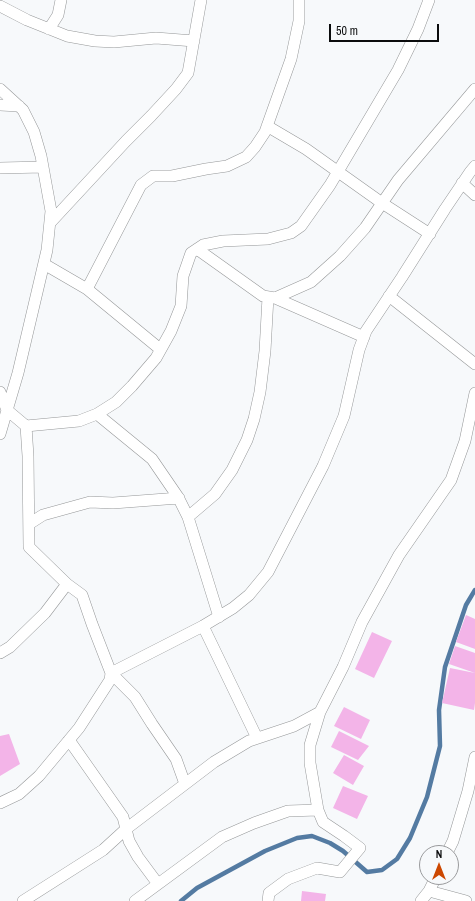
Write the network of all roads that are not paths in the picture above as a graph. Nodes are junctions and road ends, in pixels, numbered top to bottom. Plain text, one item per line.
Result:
1 (10, 0) edge
2 (61, 0) edge
3 (201, 0) edge
4 (299, 0) edge
5 (429, 0) edge
6 (0, 6) edge
7 (14, 14) junction
8 (49, 29) junction
9 (194, 41) junction
10 (0, 89) edge
11 (475, 89) edge
12 (0, 105) edge
13 (18, 106) junction
14 (267, 126) junction
15 (475, 166) edge
16 (43, 167) junction
17 (0, 168) edge
18 (337, 172) junction
19 (462, 183) junction
20 (475, 195) edge
21 (382, 203) junction
22 (50, 223) junction
23 (430, 234) junction
24 (197, 249) junction
25 (44, 264) junction
26 (87, 289) junction
27 (389, 296) junction
28 (271, 297) junction
29 (364, 337) junction
30 (160, 349) junction
31 (475, 364) edge
32 (0, 392) edge
33 (475, 393) edge
34 (7, 410) junction
35 (97, 414) junction
36 (26, 426) junction
37 (0, 434) edge
38 (179, 498) junction
39 (188, 517) junction
40 (29, 524) junction
41 (67, 584) junction
42 (219, 617) junction
43 (203, 626) junction
44 (0, 653) edge
45 (112, 672) junction
46 (320, 712) junction
47 (257, 738) junction
48 (69, 740) junction
49 (475, 757) edge
50 (185, 784) junction
51 (0, 803) edge
52 (318, 810) junction
53 (126, 829) junction
54 (450, 845) edge
55 (158, 884) junction
56 (432, 885) edge
57 (429, 891) junction
58 (23, 901) edge
59 (135, 901) edge
60 (268, 901) edge
61 (421, 901) edge
62 (466, 901) edge

1 - 7 street
2 - 8 street
3 - 9 street
4 - 14 street
5 - 18 street
6 - 7 street
7 - 8 street
8 - 9 street
9 - 22 street
10 - 13 street
11 - 21 street
12 - 13 street
13 - 16 street
14 - 18 street
14 - 26 street
15 - 19 street
16 - 17 street
16 - 22 street
18 - 21 street
18 - 24 street
19 - 20 street
19 - 23 street
21 - 23 street
21 - 28 street
22 - 25 street
23 - 27 street
24 - 28 street
24 - 30 street
25 - 26 street
25 - 34 street
26 - 30 street
27 - 29 street
27 - 31 street
28 - 29 street
28 - 39 street
29 - 42 street
30 - 35 street
32 - 34 street
33 - 46 street
34 - 36 street
34 - 37 street
35 - 36 street
35 - 38 street
36 - 40 street
38 - 39 street
38 - 40 street
39 - 42 street
40 - 41 street
41 - 44 street
41 - 45 street
42 - 43 street
43 - 45 street
43 - 47 street
45 - 48 street
45 - 50 street
46 - 47 street
46 - 52 street
47 - 50 street
48 - 51 street
48 - 53 street
49 - 54 street
50 - 53 street
52 - 55 street
52 - 60 street
53 - 55 street
53 - 58 street
55 - 59 street
56 - 57 street
57 - 61 street
57 - 62 street

